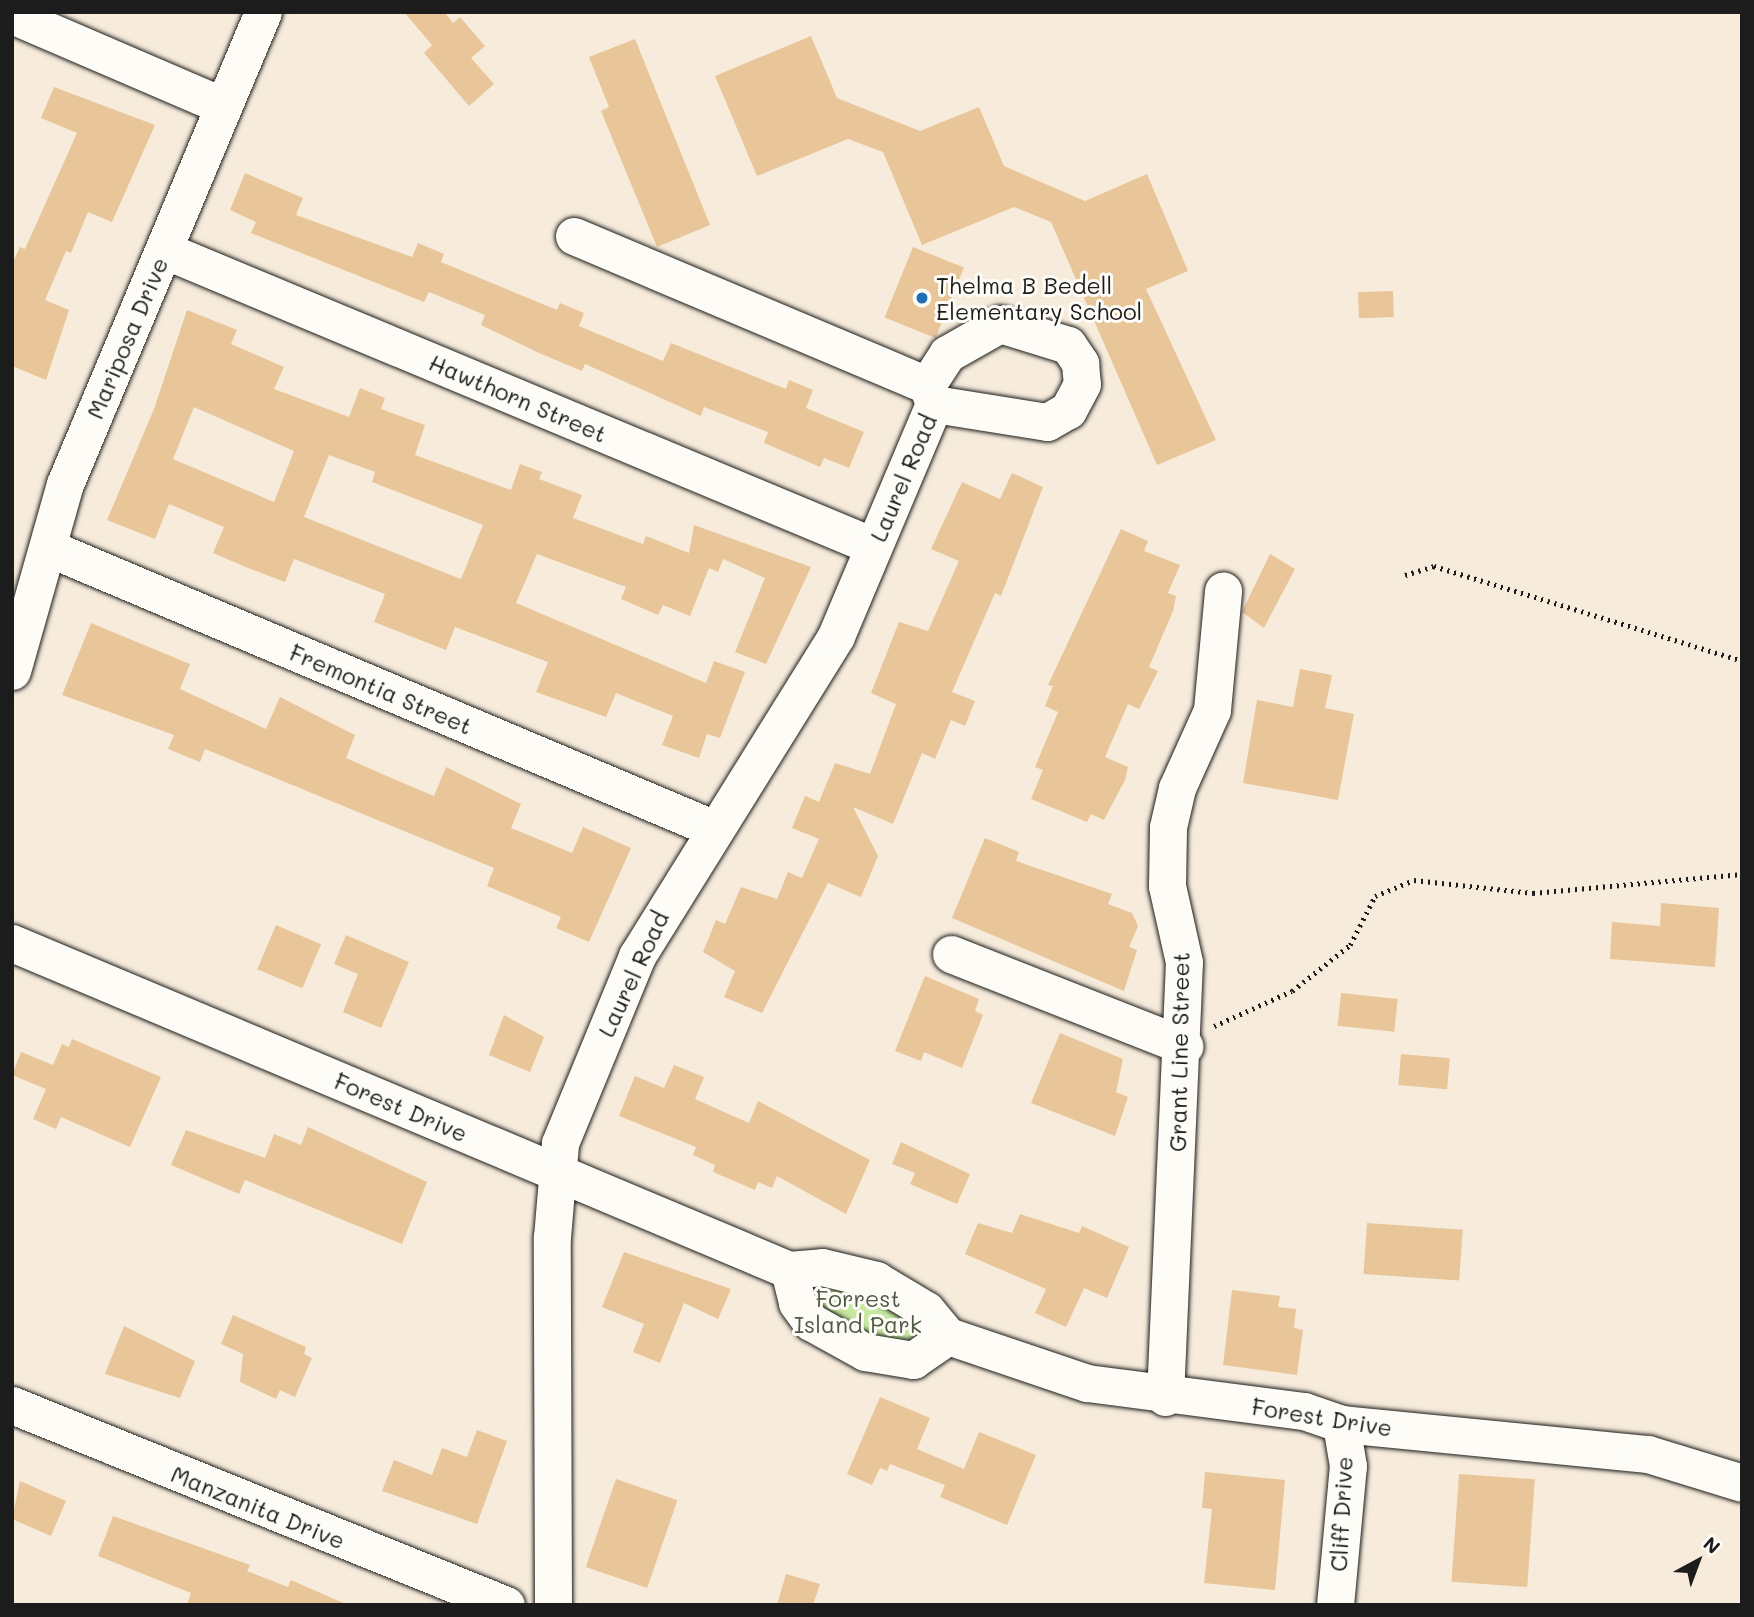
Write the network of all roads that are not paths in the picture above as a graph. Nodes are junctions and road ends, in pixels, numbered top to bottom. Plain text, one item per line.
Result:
1 (263, 12) edge
2 (12, 15) edge
3 (223, 106) junction
4 (574, 236) dead end
5 (164, 250) junction
6 (873, 546) junction
7 (51, 550) junction
8 (1223, 591) dead end
9 (12, 671) edge
10 (712, 828) junction
11 (12, 943) edge
12 (951, 954) dead end
13 (1184, 1046) junction
14 (556, 1171) junction
15 (789, 1270) junction
16 (948, 1336) junction
17 (1165, 1398) junction
18 (12, 1405) edge
19 (1341, 1424) junction
20 (1742, 1483) edge
21 (506, 1605) edge
22 (553, 1605) edge
23 (1335, 1605) edge

1 - 3 street, Mariposa Drive
2 - 3 street
3 - 5 street, Mariposa Drive
4 - 6 street, Laurel Road
5 - 6 street, Hawthorn Street
5 - 7 street, Mariposa Drive
6 - 10 street, Laurel Road
7 - 9 street, Mariposa Drive
7 - 10 street, Fremontia Street
8 - 13 street, Grant Line Street
10 - 14 street, Laurel Road
11 - 14 street, Forest Drive
12 - 13 street
13 - 17 street, Grant Line Street
14 - 15 street, Forest Drive
14 - 22 street, Laurel Road
15 - 16 street, Forest Drive
15 - 16 street
16 - 17 street, Forest Drive
17 - 19 street, Forest Drive
18 - 21 street, Manzanita Drive
19 - 20 street, Forest Drive
19 - 23 street, Cliff Drive

